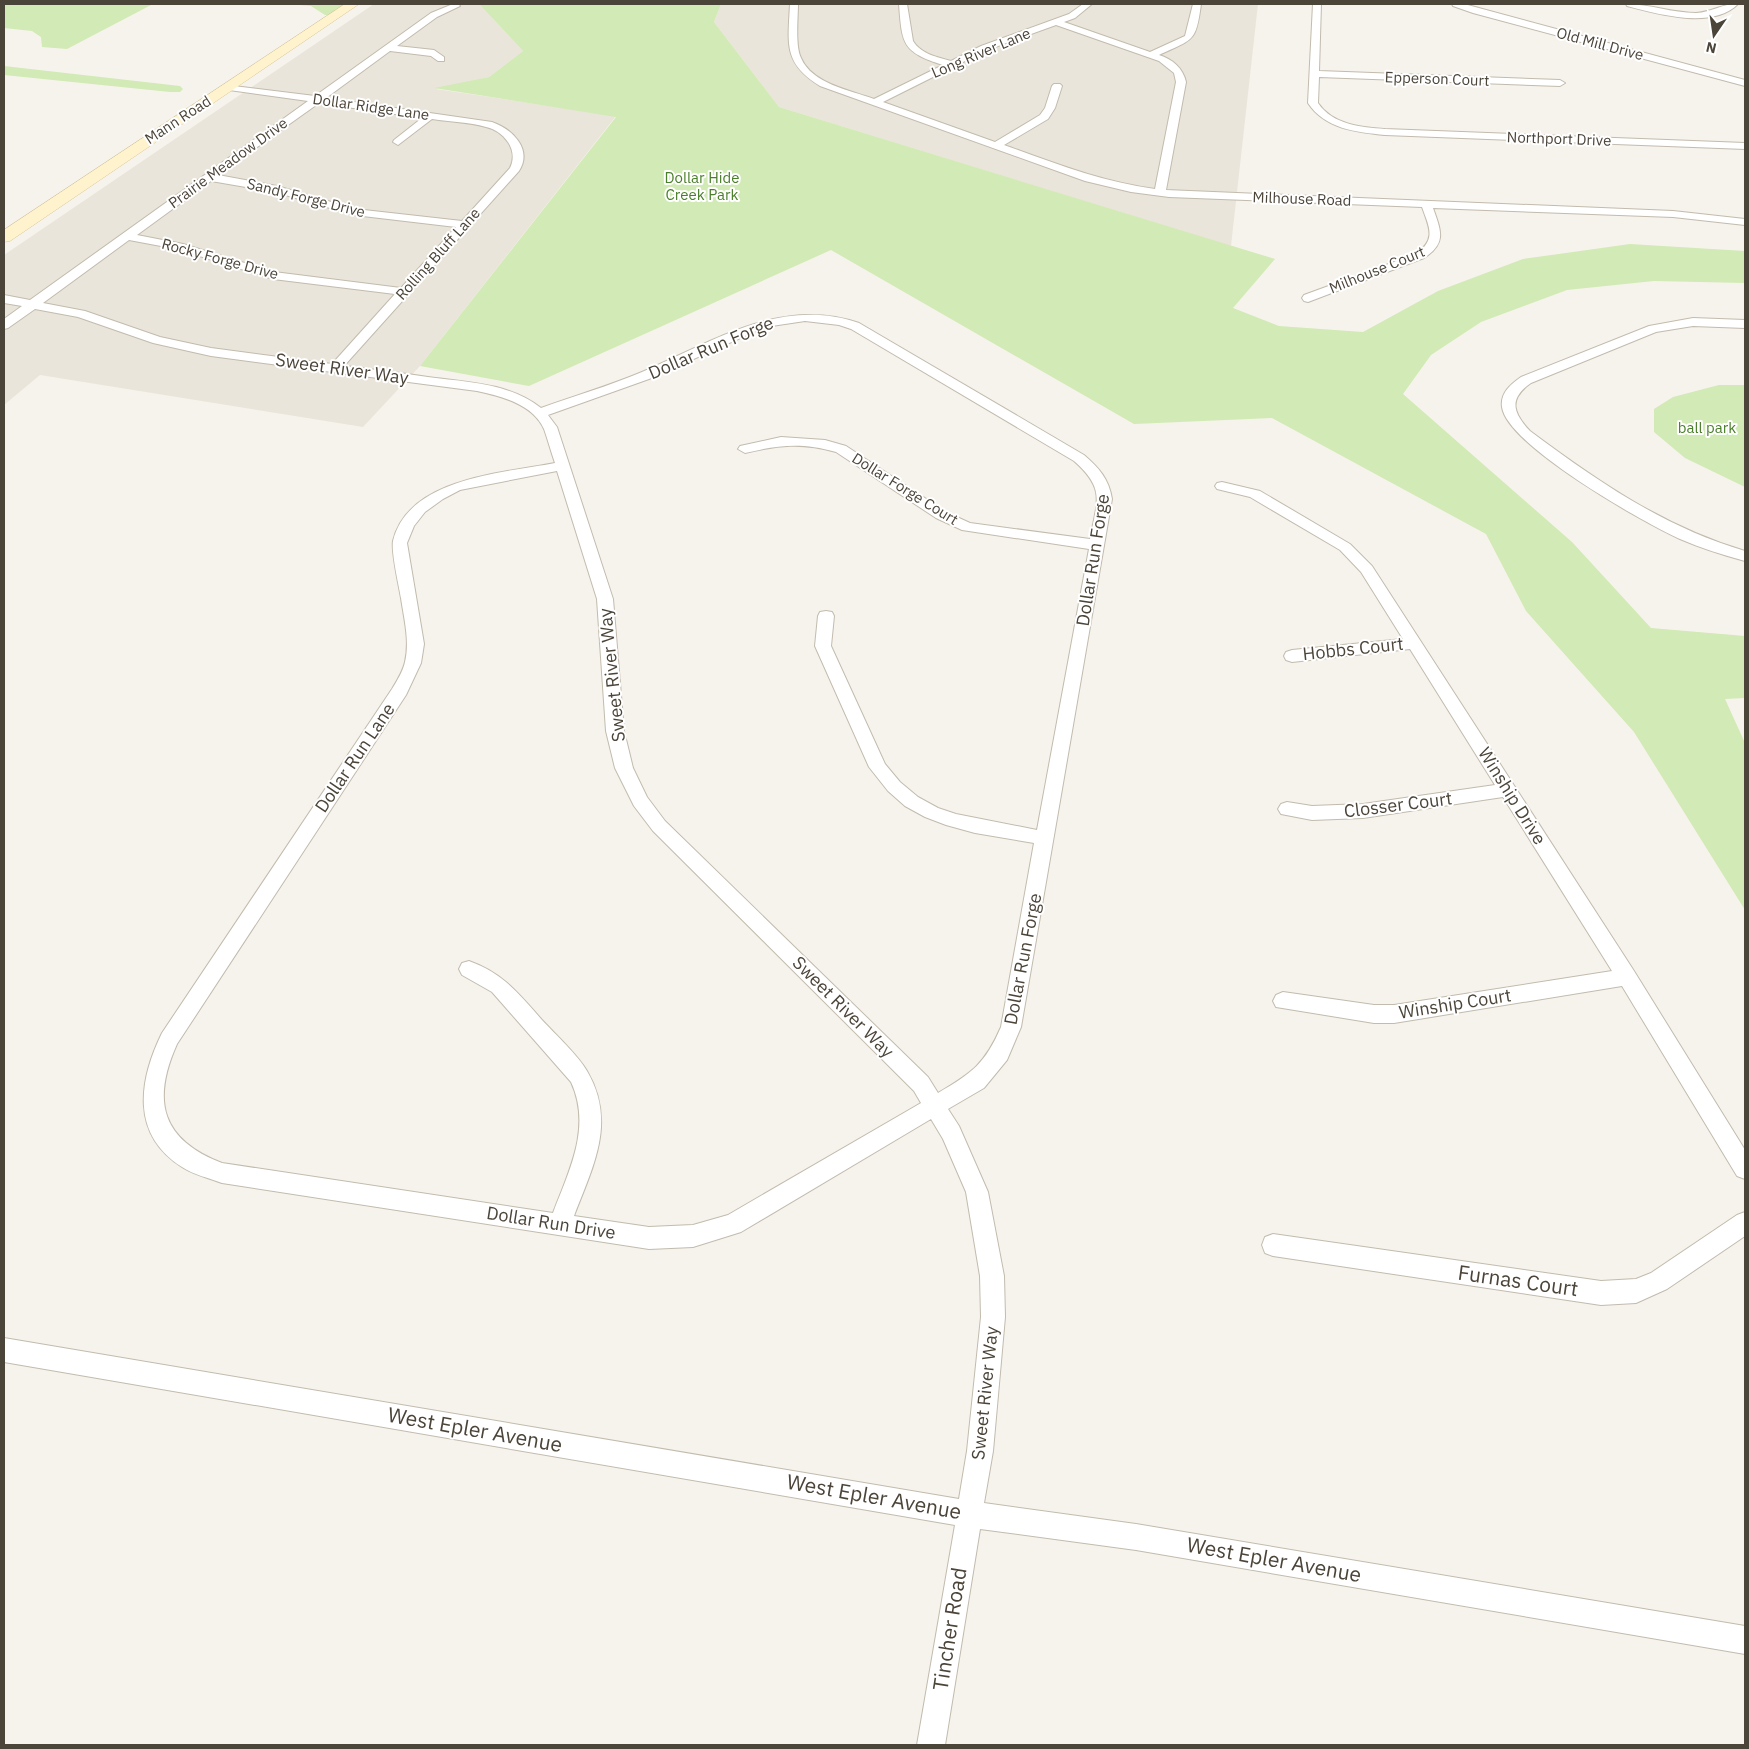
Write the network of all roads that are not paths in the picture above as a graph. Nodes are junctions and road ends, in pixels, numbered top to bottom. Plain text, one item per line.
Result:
1 (353, 4) edge
2 (794, 4) edge
3 (903, 4) edge
4 (1088, 4) edge
5 (1197, 4) edge
6 (1317, 4) edge
7 (1456, 4) edge
8 (1630, 4) edge
9 (1734, 4) edge
10 (456, 6) dead end
11 (1056, 22) junction
12 (389, 48) junction
13 (1151, 55) junction
14 (440, 58) dead end
15 (951, 64) junction
16 (1314, 74) junction
17 (1560, 83) dead end
18 (1745, 83) edge
19 (1057, 86) dead end
20 (229, 87) junction
21 (317, 99) junction
22 (873, 103) junction
23 (431, 115) junction
24 (1373, 131) joint
25 (508, 136) joint
26 (398, 142) dead end
27 (995, 146) junction
28 (1745, 146) edge
29 (209, 177) junction
30 (1160, 193) junction
31 (1426, 204) junction
32 (1745, 222) edge
33 (464, 225) junction
34 (4, 236) edge
35 (126, 236) junction
36 (404, 292) junction
37 (4, 298) edge
38 (1308, 298) dead end
39 (33, 304) junction
40 (1745, 324) edge
41 (4, 325) edge
42 (335, 368) junction
43 (1509, 410) joint
44 (540, 413) junction
45 (745, 450) dead end
46 (562, 466) junction
47 (1222, 486) dead end
48 (1097, 545) junction
49 (1745, 556) edge
50 (826, 616) dead end
51 (1414, 643) junction
52 (1292, 656) dead end
53 (1508, 790) junction
54 (1287, 810) dead end
55 (1045, 838) junction
56 (469, 969) dead end
57 (1627, 977) junction
58 (1283, 1001) dead end
59 (934, 1106) junction
60 (157, 1122) joint
61 (1745, 1169) edge
62 (1745, 1223) edge
63 (560, 1224) junction
64 (1273, 1245) dead end
65 (4, 1350) edge
66 (969, 1514) junction
67 (1745, 1640) edge
68 (931, 1745) edge

1 - 20 main road, Mann Road
2 - 22 street, Milhouse Road
3 - 15 street
4 - 11 street, Long River Lane
5 - 13 street
6 - 16 street
7 - 18 street, Old Mill Drive
8 - 9 street
10 - 12 street, Prairie Meadow Drive
11 - 13 street
11 - 15 street, Long River Lane
12 - 14 street
12 - 21 street, Prairie Meadow Drive
13 - 30 street
15 - 22 street, Long River Lane
16 - 17 street, Epperson Court
16 - 24 street
19 - 27 street
20 - 21 street, Dollar Ridge Lane
20 - 34 main road, Mann Road
21 - 23 street, Dollar Ridge Lane
21 - 29 street, Prairie Meadow Drive
22 - 27 street, Milhouse Road
23 - 25 street, Dollar Ridge Lane
23 - 26 street
24 - 28 street, Northport Drive
25 - 33 street, Rolling Bluff Lane
27 - 30 street, Milhouse Road
29 - 33 street, Sandy Forge Drive
29 - 35 street, Prairie Meadow Drive
30 - 31 street, Milhouse Road
31 - 32 street, Milhouse Road
31 - 38 street, Milhouse Court
33 - 36 street, Rolling Bluff Lane
35 - 36 street, Rocky Forge Drive
35 - 39 street, Prairie Meadow Drive
36 - 42 street, Rolling Bluff Lane
37 - 39 street, Sweet River Way
39 - 41 street, Prairie Meadow Drive
39 - 42 street, Sweet River Way
40 - 43 street
42 - 44 street, Sweet River Way
43 - 49 street
44 - 46 street, Sweet River Way
44 - 48 street, Dollar Run Forge
45 - 48 street, Dollar Forge Court
46 - 59 street, Sweet River Way
46 - 60 street, Dollar Run Lane
47 - 51 street, Winship Drive
48 - 55 street, Dollar Run Forge
50 - 55 street
51 - 52 street, Hobbs Court
51 - 53 street, Winship Drive
53 - 54 street, Closser Court
53 - 57 street, Winship Drive
55 - 59 street, Dollar Run Forge
56 - 63 street
57 - 58 street, Winship Court
57 - 61 street, Winship Drive
59 - 63 street, Dollar Run Drive
59 - 66 street, Sweet River Way
60 - 63 street, Dollar Run Drive
62 - 64 street, Furnas Court
65 - 66 street, West Epler Avenue
66 - 67 street, West Epler Avenue
66 - 68 street, Tincher Road

